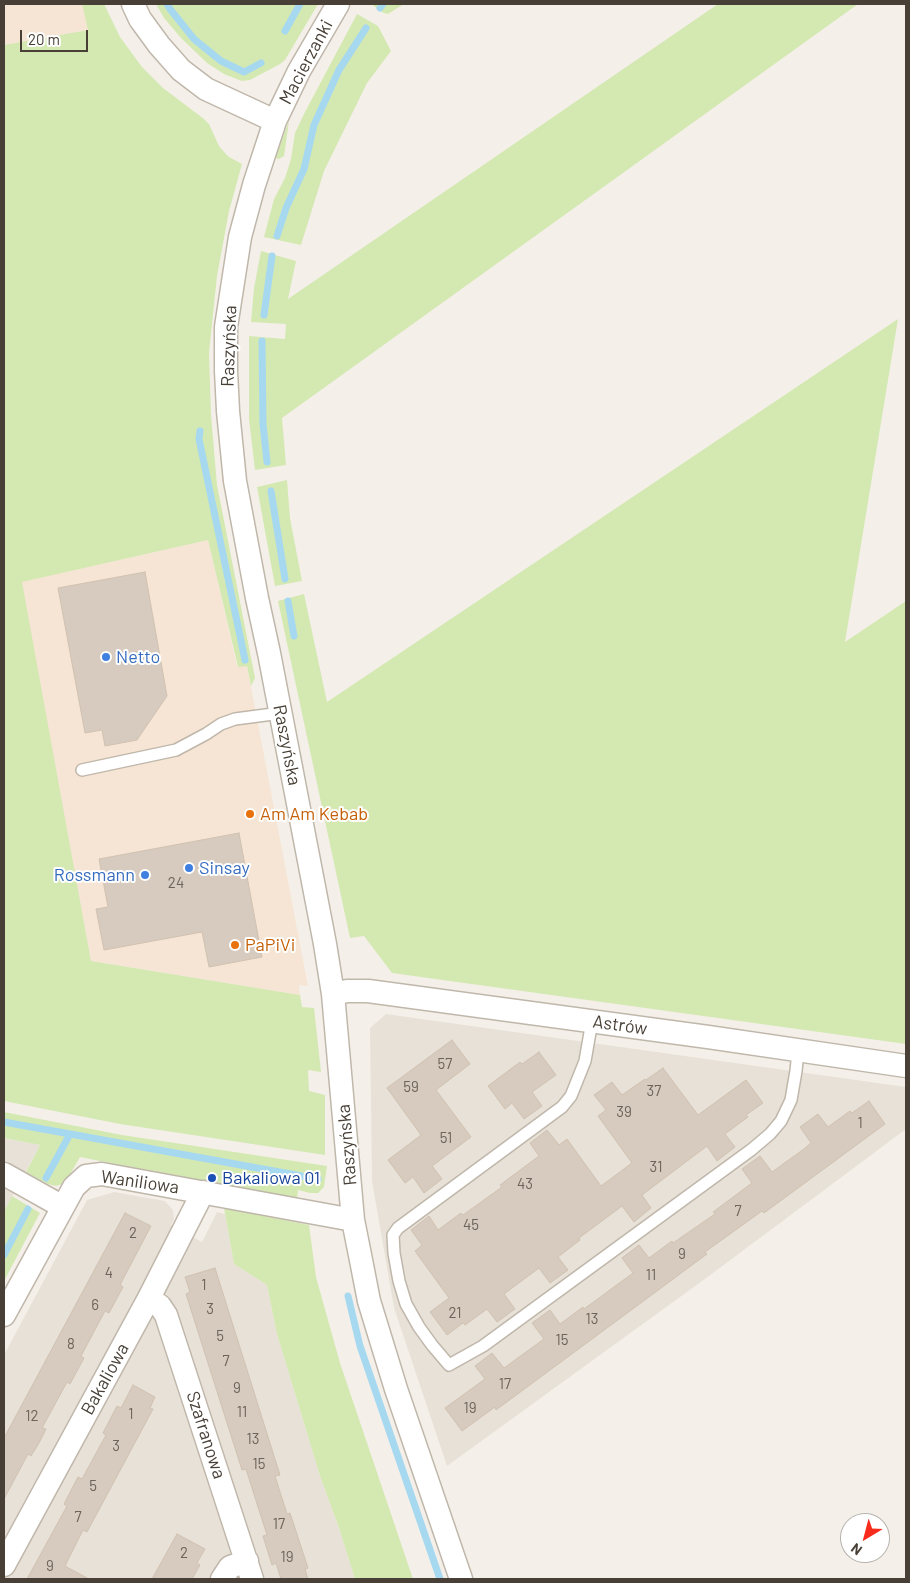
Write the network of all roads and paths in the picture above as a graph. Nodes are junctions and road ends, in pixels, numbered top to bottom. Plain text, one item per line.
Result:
1 (133, 4) edge
2 (338, 4) edge
3 (275, 121) junction
4 (281, 713) junction
5 (82, 770) dead end
6 (333, 994) junction
7 (592, 1021) junction
8 (798, 1051) junction
9 (906, 1066) edge
10 (4, 1174) edge
11 (203, 1192) junction
12 (62, 1207) junction
13 (353, 1220) junction
14 (149, 1298) junction
15 (4, 1315) edge
16 (4, 1564) edge
17 (249, 1570) edge
18 (222, 1579) edge
19 (460, 1579) edge

1 - 3 street
2 - 3 street, Macierzanki
3 - 4 street, Raszyńska
4 - 5 lane
4 - 6 street, Raszyńska
6 - 7 street, Astrów
6 - 13 street, Raszyńska
7 - 8 street, Astrów
7 - 8 lane
8 - 9 street, Astrów
10 - 12 street
11 - 12 street, Waniliowa
11 - 13 street, Waniliowa
11 - 14 street, Bakaliowa
12 - 15 street, Waniliowa
13 - 19 street, Raszyńska
14 - 16 street, Bakaliowa
14 - 17 street, Szafranowa
17 - 18 street

